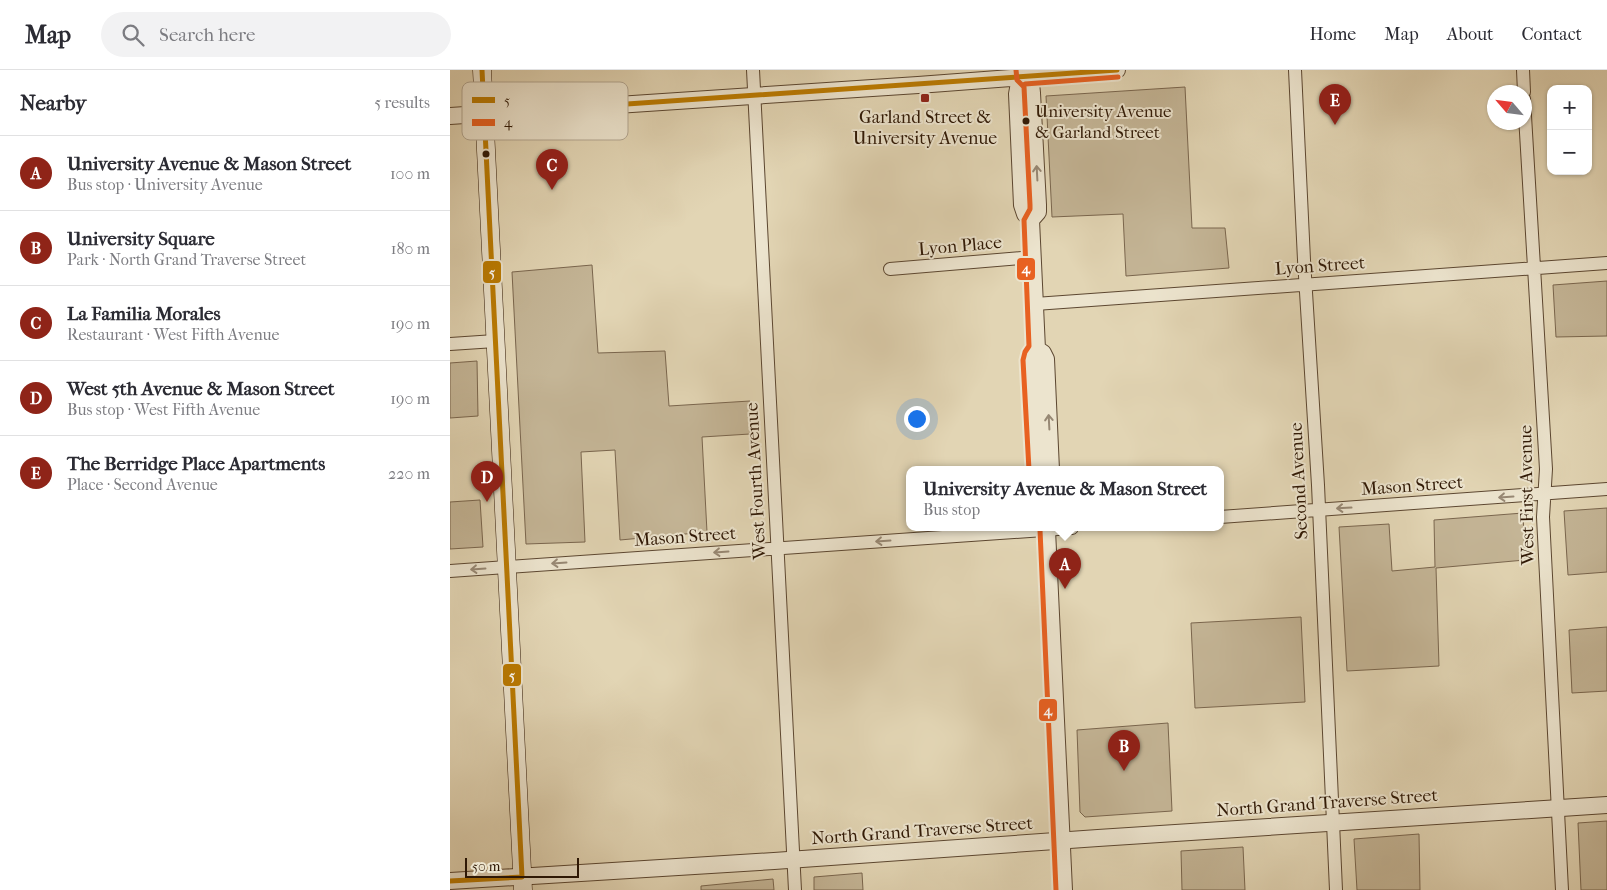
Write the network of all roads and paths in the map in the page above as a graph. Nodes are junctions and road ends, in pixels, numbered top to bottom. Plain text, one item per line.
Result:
1 (753, 70) edge
2 (1117, 70) edge
3 (1295, 70) edge
4 (1523, 70) edge
5 (1024, 74) edge
6 (1524, 85) edge
7 (754, 96) junction
8 (628, 104) edge
9 (1526, 130) edge
10 (485, 140) edge
11 (1033, 257) junction
12 (1607, 263) edge
13 (1535, 268) junction
14 (890, 269) dead end
15 (1306, 285) junction
16 (1035, 304) junction
17 (495, 342) junction
18 (450, 344) edge
19 (1037, 349) junction
20 (1036, 466) edge
21 (1051, 466) edge
22 (1607, 489) edge
23 (1545, 494) junction
24 (1318, 510) junction
25 (1224, 517) edge
26 (1006, 531) edge
27 (1046, 531) edge
28 (777, 548) junction
29 (506, 567) junction
30 (450, 571) edge
31 (1607, 805) edge
32 (1558, 808) junction
33 (1332, 822) junction
34 (1062, 841) junction
35 (793, 860) junction
36 (450, 881) edge
37 (522, 883) edge
38 (794, 890) edge
39 (1064, 890) edge
40 (1336, 890) edge
41 (1562, 890) edge

1 - 7 street, West Fourth Avenue
2 - 5 street
3 - 15 street, Second Avenue
4 - 6 street
5 - 7 street
5 - 11 street
7 - 8 street
7 - 28 street, West Fourth Avenue
9 - 13 street, West First Avenue
10 - 17 main road
11 - 14 street, Lyon Place
11 - 16 street
12 - 13 street, Lyon Street
13 - 15 street, Lyon Street
13 - 23 street, West First Avenue
15 - 16 street, Lyon Street
15 - 24 street, Second Avenue
16 - 19 street
17 - 18 street
17 - 29 main road
19 - 20 street
21 -> 19 street
22 - 23 street, Mason Street
23 -> 24 street, Mason Street
23 - 32 street, West First Avenue
24 - 25 street, Mason Street
24 - 33 street, Second Avenue
26 -> 28 street, Mason Street
27 - 34 street
28 -> 29 street, Mason Street
28 - 35 street, West Fourth Avenue
29 -> 30 street, Mason Street
29 - 37 main road
31 - 32 street, North Grand Traverse Street
32 - 33 street, North Grand Traverse Street
32 - 41 street, West First Avenue
33 - 34 street, North Grand Traverse Street
33 - 40 street, Second Avenue
34 - 35 street, North Grand Traverse Street
34 - 39 street
35 - 37 street, North Grand Traverse Street
35 - 38 street, West Fourth Avenue
36 - 37 street, North Grand Traverse Street

